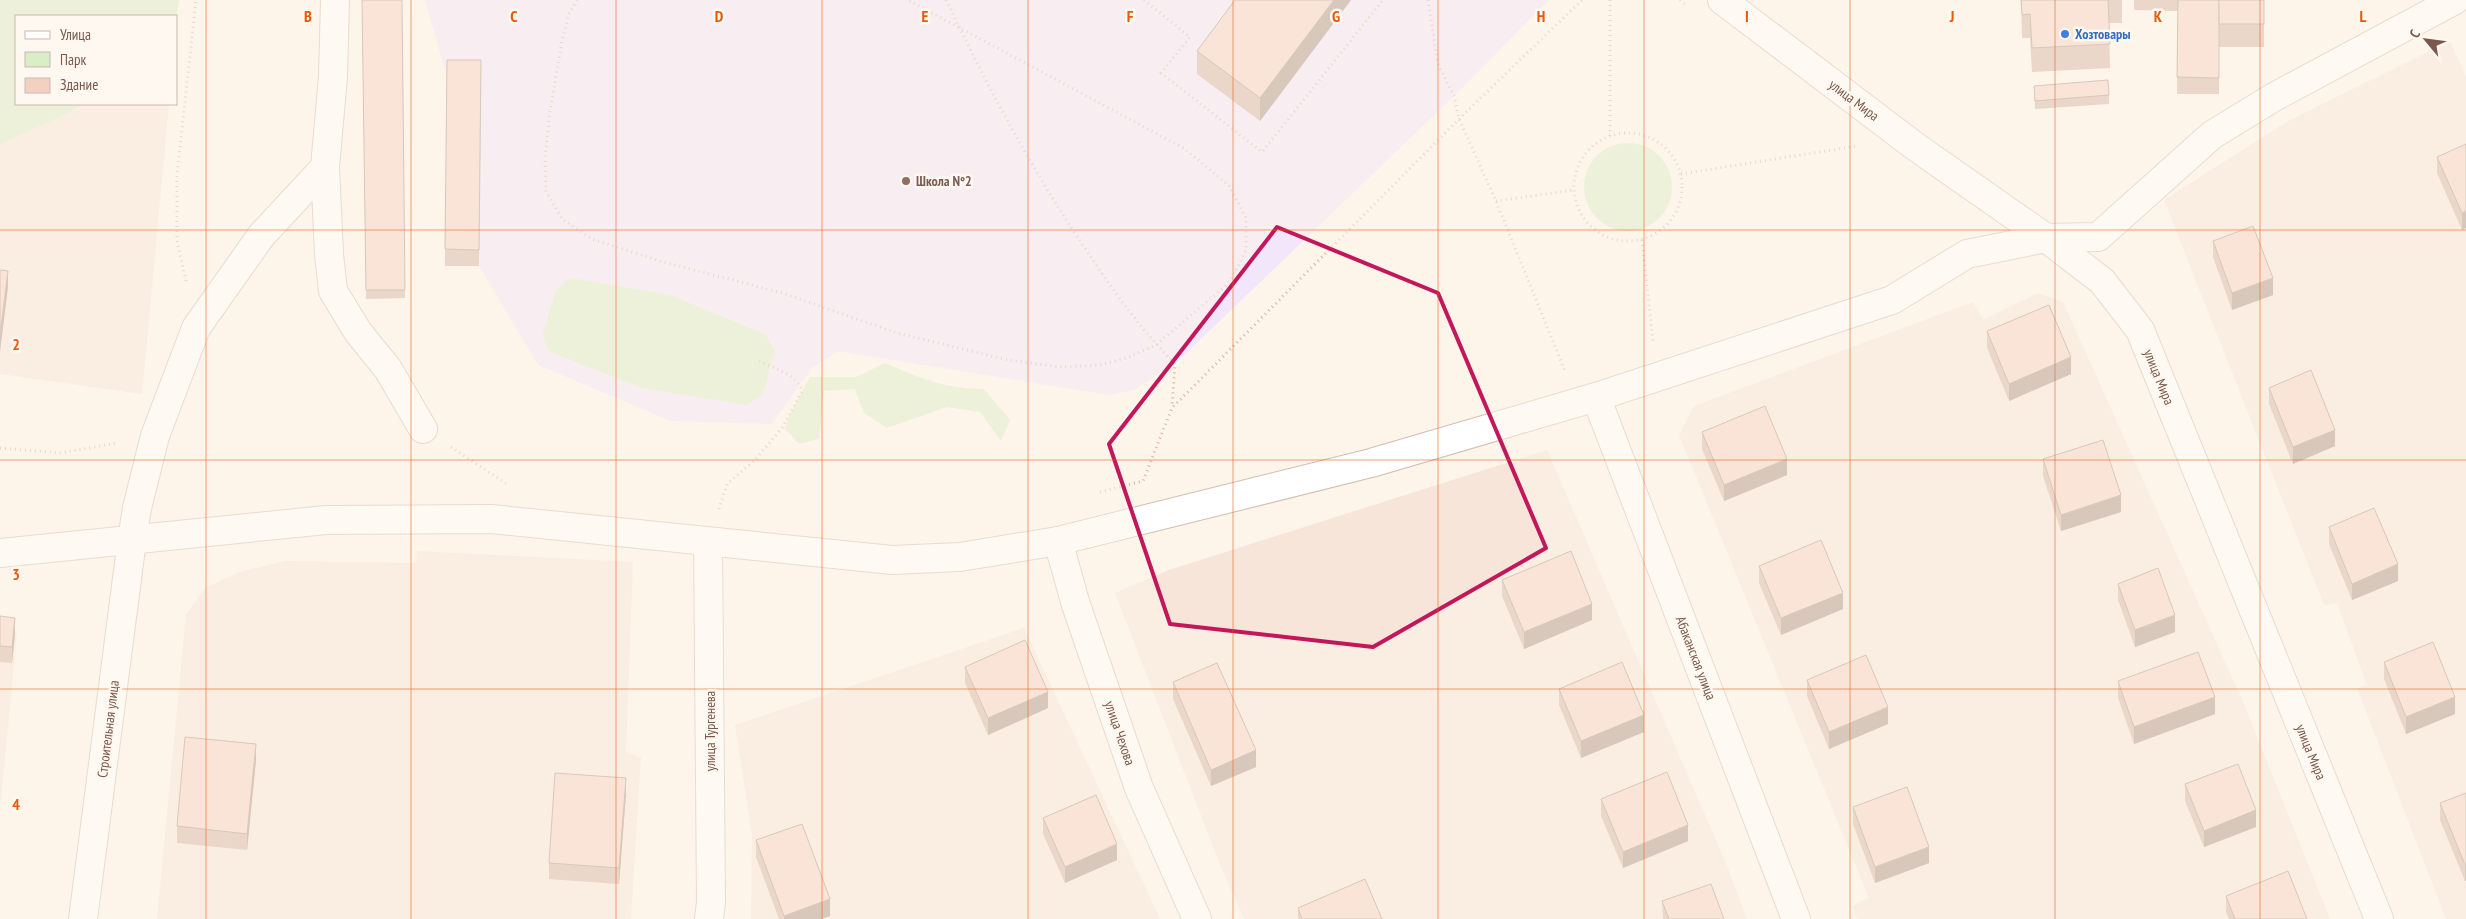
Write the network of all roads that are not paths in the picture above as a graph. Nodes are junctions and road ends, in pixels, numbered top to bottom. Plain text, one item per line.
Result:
1 (334, 0) edge
2 (1722, 0) edge
3 (2455, 0) edge
4 (325, 167) junction
5 (2046, 238) junction
6 (1596, 398) junction
7 (423, 428) road end
8 (132, 540) junction
9 (1058, 541) junction
10 (708, 542) junction
11 (0, 552) edge
12 (84, 919) edge
13 (709, 919) edge
14 (1197, 919) edge
15 (1796, 919) edge
16 (2379, 919) edge

1 - 4 street
2 - 5 street, улица Мира
3 - 5 street
4 - 7 street
4 - 8 street, Строительная улица
5 - 6 street
5 - 16 street, улица Мира
6 - 9 street
6 - 15 street, Абаканская улица
8 - 10 street
8 - 11 street
8 - 12 street, Строительная улица
9 - 10 street
9 - 14 street, улица Чехова
10 - 13 street, улица Тургенева

